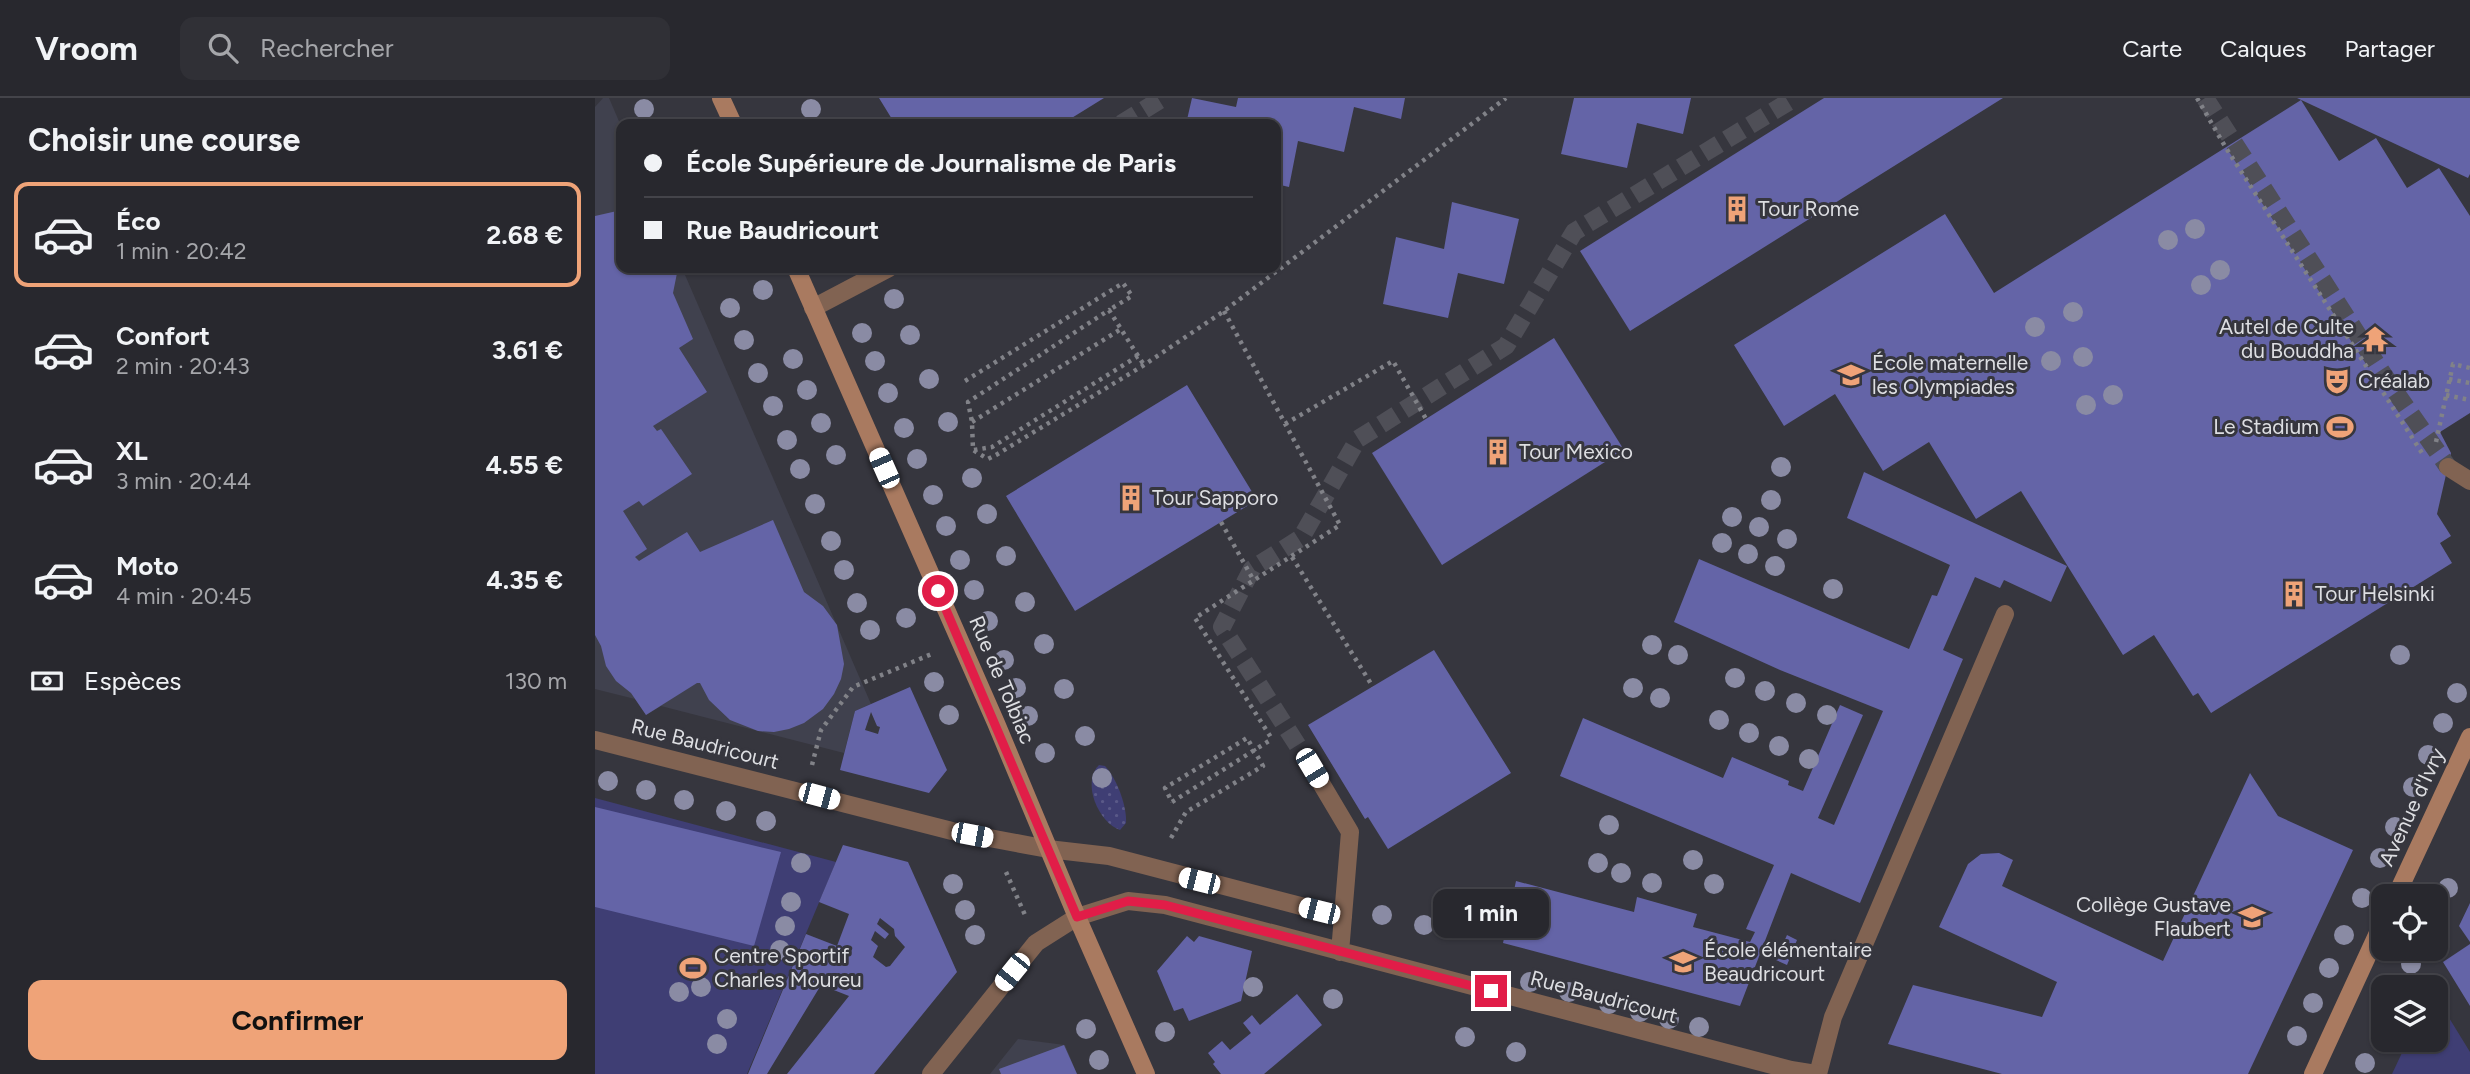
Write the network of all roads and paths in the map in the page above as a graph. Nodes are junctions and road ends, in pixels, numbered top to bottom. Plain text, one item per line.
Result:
1 (721, 98) edge
2 (1506, 98) edge
3 (2197, 98) edge
4 (731, 119) edge
5 (1281, 268) edge
6 (798, 273) edge
7 (879, 273) edge
8 (1274, 273) edge
9 (813, 307) junction
10 (1109, 310) junction
11 (1224, 311) junction
12 (1121, 329) junction
13 (1138, 356) junction
14 (1144, 365) junction
15 (2470, 368) edge
16 (2449, 379) junction
17 (965, 381) dead end
18 (2470, 383) edge
19 (2446, 395) junction
20 (2470, 400) edge
21 (1426, 419) dead end
22 (972, 422) junction
23 (1285, 424) junction
24 (973, 450) junction
25 (2433, 454) dead end
26 (2423, 455) dead end
27 (2448, 467) tunnel mouth
28 (2470, 481) edge
29 (1221, 522) dead end
30 (1291, 556) junction
31 (1254, 581) junction
32 (2005, 614) dead end
33 (960, 642) junction
34 (1373, 687) dead end
35 (2470, 737) edge
36 (595, 740) edge
37 (1312, 768) tunnel mouth
38 (805, 793) junction
39 (1171, 838) dead end
40 (1048, 849) junction
41 (1003, 864) dead end
42 (2402, 884) edge
43 (1025, 916) dead end
44 (1077, 917) junction
45 (1343, 917) junction
46 (2371, 948) edge
47 (1340, 951) junction
48 (931, 1074) edge
49 (1146, 1074) edge
50 (1817, 1074) edge
51 (2312, 1074) edge

1 - 4 main road
2 - 5 path
3 - 26 path
6 - 9 main road, Rue de Tolbiac
7 - 9 street
8 - 11 path
9 - 33 main road, Rue de Tolbiac
10 - 12 path
10 - 17 path
10 - 22 path
11 - 14 path
11 - 23 path
12 - 13 path
12 - 22 path
13 - 14 path
13 - 24 path
14 - 24 path
15 - 16 path
16 - 18 path
16 - 19 path
19 - 20 path
19 - 25 path
21 - 23 path
22 - 24 path
23 - 30 path
27 - 28 street
29 - 31 path
30 - 31 path
30 - 34 path
31 - 39 path, bridge
32 - 50 street
33 - 38 path
33 - 40 main road, Rue de Tolbiac
35 - 42 main road, Avenue d'Ivry
36 - 38 street, Rue Baudricourt
37 - 45 street
38 - 40 street, Rue Baudricourt
40 - 44 main road, Rue de Tolbiac
40 - 45 street, Rue Baudricourt
41 - 43 path
44 - 47 street, Rue Baudricourt
44 - 48 street, Rue Baudricourt
44 - 49 main road, Rue de Tolbiac
45 - 47 street
46 - 51 main road
47 - 50 street, Rue Baudricourt

